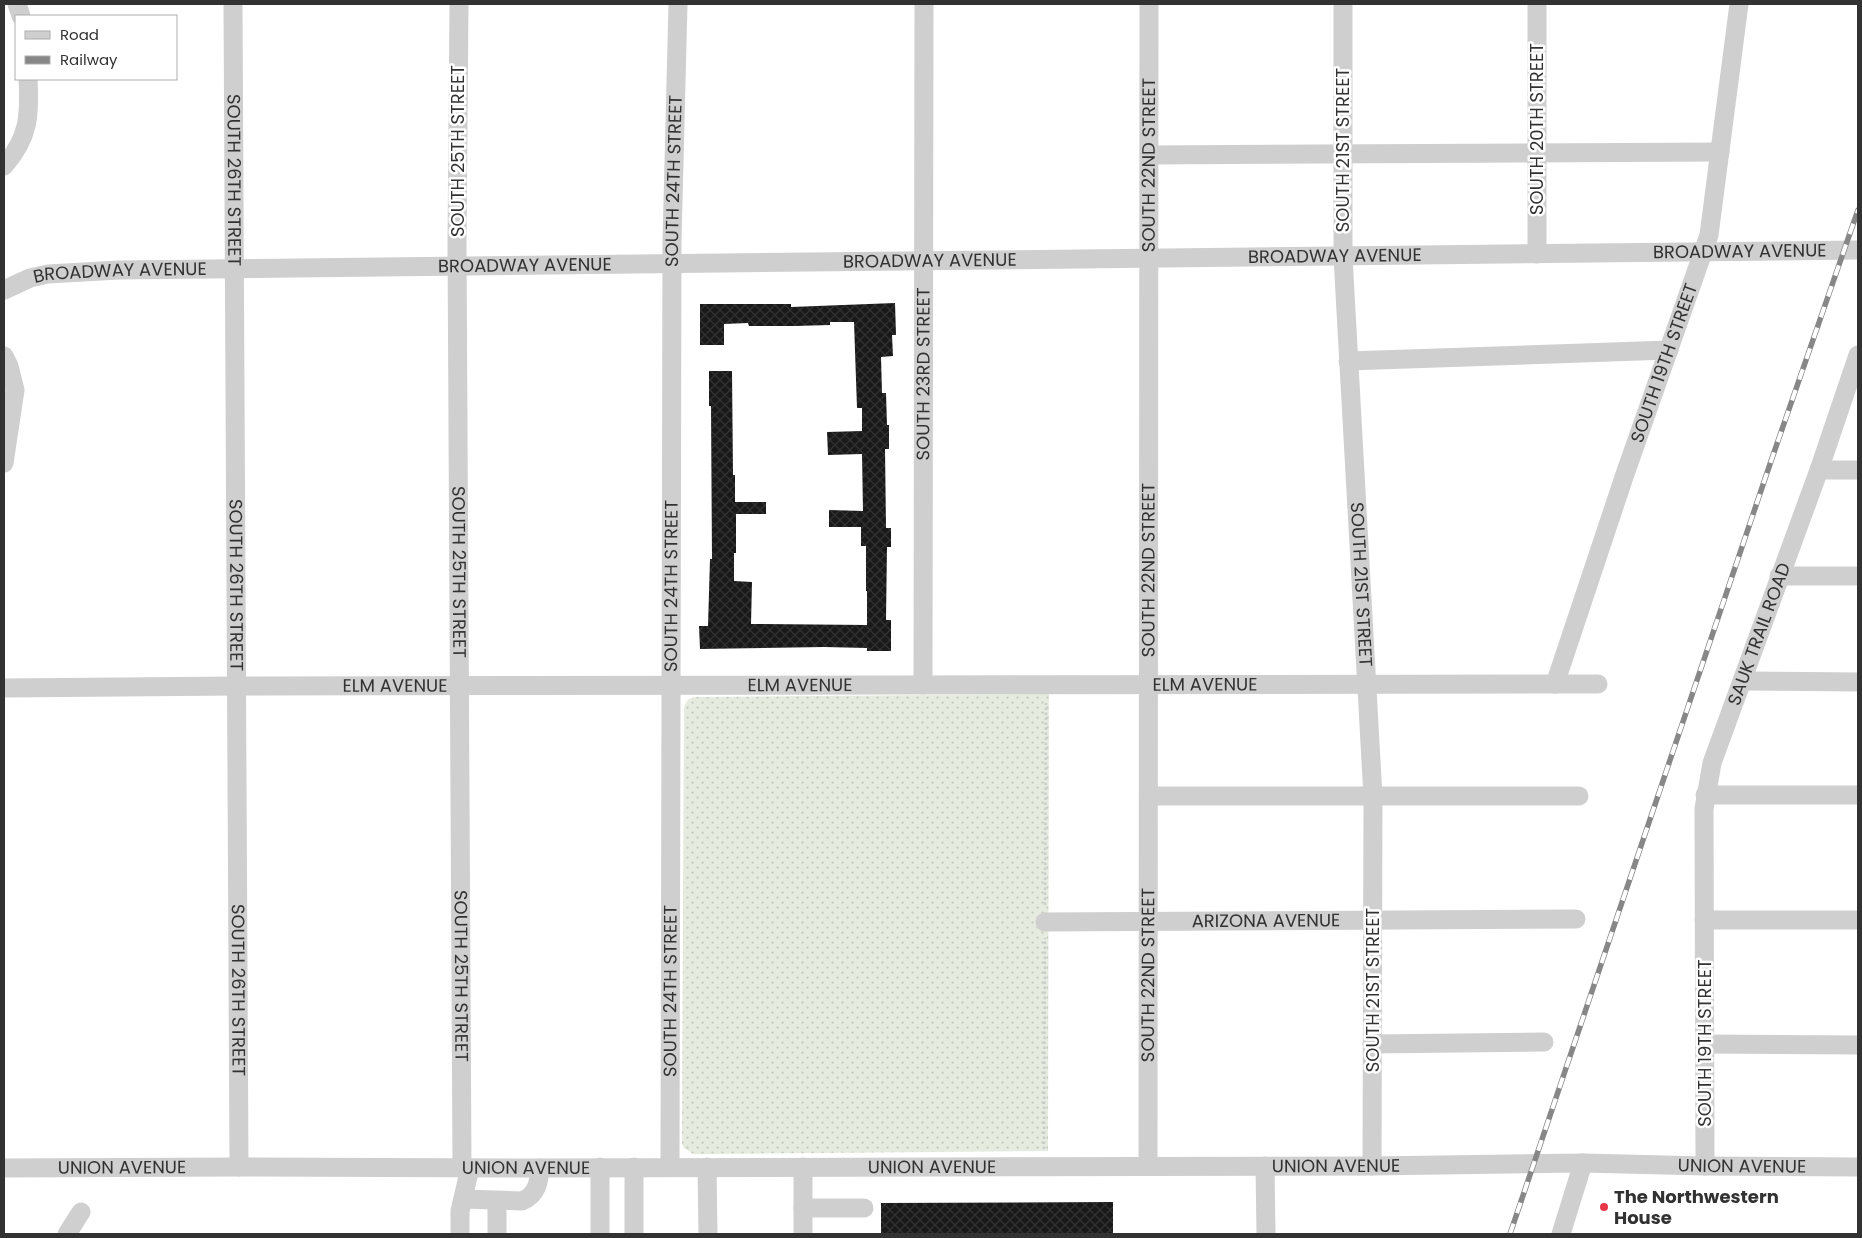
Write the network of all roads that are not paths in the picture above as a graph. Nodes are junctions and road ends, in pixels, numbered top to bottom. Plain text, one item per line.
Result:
1 (233, 4) edge
2 (459, 4) edge
3 (678, 4) edge
4 (924, 4) edge
5 (1149, 4) edge
6 (1343, 4) edge
7 (1537, 4) edge
8 (1739, 4) edge
9 (28, 80) edge
10 (1537, 152) junction
11 (1720, 152) junction
12 (1343, 154) junction
13 (1149, 156) junction
14 (4, 166) edge
15 (1858, 250) edge
16 (1704, 252) junction
17 (1537, 254) junction
18 (1343, 257) junction
19 (1149, 259) junction
20 (924, 260) junction
21 (672, 264) junction
22 (458, 266) junction
23 (235, 270) junction
24 (4, 290) edge
25 (1669, 350) junction
26 (4, 356) edge
27 (1858, 359) edge
28 (1348, 361) junction
29 (4, 463) edge
30 (1819, 470) junction
31 (1858, 470) edge
32 (1780, 576) junction
33 (1858, 576) edge
34 (1742, 681) junction
35 (1858, 682) edge
36 (924, 684) junction
37 (1149, 684) junction
38 (1368, 684) junction
39 (1555, 684) junction
40 (1598, 684) dead end
41 (459, 685) junction
42 (670, 685) junction
43 (236, 686) junction
44 (4, 688) edge
45 (1705, 795) junction
46 (1858, 795) edge
47 (1149, 796) junction
48 (1579, 796) dead end
49 (1373, 797) junction
50 (1576, 919) dead end
51 (1704, 920) junction
52 (1858, 920) edge
53 (1373, 921) junction
54 (1045, 922) dead end
55 (1149, 922) junction
56 (1544, 1042) dead end
57 (1372, 1044) junction
58 (1705, 1044) junction
59 (1858, 1045) edge
60 (1583, 1163) junction
61 (1148, 1166) junction
62 (1265, 1166) junction
63 (1372, 1166) junction
64 (1705, 1166) junction
65 (239, 1167) junction
66 (600, 1167) junction
67 (634, 1167) junction
68 (670, 1167) junction
69 (706, 1167) junction
70 (803, 1167) junction
71 (1858, 1167) edge
72 (4, 1168) edge
73 (466, 1168) junction
74 (540, 1168) junction
75 (463, 1199) junction
76 (497, 1201) junction
77 (803, 1208) junction
78 (864, 1208) dead end
79 (81, 1212) dead end
80 (67, 1234) edge
81 (460, 1234) edge
82 (497, 1234) edge
83 (600, 1234) edge
84 (634, 1234) edge
85 (708, 1234) edge
86 (803, 1234) edge
87 (1266, 1234) edge
88 (1561, 1234) edge

1 - 23 street, SOUTH 26TH STREET
2 - 22 street, SOUTH 25TH STREET
3 - 21 street, SOUTH 24TH STREET
4 - 20 street, SOUTH 23RD STREET
5 - 13 street, SOUTH 22ND STREET
6 - 12 street, SOUTH 21ST STREET
7 - 10 street, SOUTH 20TH STREET
8 - 11 street, SOUTH 19TH STREET
9 - 14 street
10 - 11 street
10 - 12 street
10 - 17 street, SOUTH 20TH STREET
11 - 16 street, SOUTH 19TH STREET
12 - 13 street
12 - 18 street, SOUTH 21ST STREET
13 - 19 street, SOUTH 22ND STREET
15 - 16 street, BROADWAY AVENUE
16 - 17 street, BROADWAY AVENUE
16 - 25 street, SOUTH 19TH STREET
17 - 18 street, BROADWAY AVENUE
18 - 19 street, BROADWAY AVENUE
18 - 28 street, SOUTH 21ST STREET
19 - 20 street, BROADWAY AVENUE
19 - 37 street, SOUTH 22ND STREET
20 - 21 street, BROADWAY AVENUE
20 - 36 street, SOUTH 23RD STREET
21 - 22 street, BROADWAY AVENUE
21 - 42 street, SOUTH 24TH STREET
22 - 23 street, BROADWAY AVENUE
22 - 41 street, SOUTH 25TH STREET
23 - 24 street, BROADWAY AVENUE
23 - 43 street, SOUTH 26TH STREET
25 - 28 street
25 - 39 street, SOUTH 19TH STREET
26 - 29 street
27 - 30 street, SAUK TRAIL ROAD
28 - 38 street, SOUTH 21ST STREET
30 - 31 street
30 - 32 street, SAUK TRAIL ROAD
32 - 33 street
32 - 34 street, SAUK TRAIL ROAD
34 - 35 street
34 - 45 street, SAUK TRAIL ROAD
36 - 37 street, ELM AVENUE
36 - 42 street, ELM AVENUE
37 - 38 street, ELM AVENUE
37 - 47 street, SOUTH 22ND STREET
38 - 39 street, ELM AVENUE
38 - 49 street, SOUTH 21ST STREET
39 - 40 street, ELM AVENUE
41 - 42 street, ELM AVENUE
41 - 43 street, ELM AVENUE
41 - 73 street, SOUTH 25TH STREET
42 - 68 street, SOUTH 24TH STREET
43 - 44 street, ELM AVENUE
43 - 65 street, SOUTH 26TH STREET
45 - 46 street
45 - 51 street, SAUK TRAIL ROAD
47 - 49 street
47 - 55 street, SOUTH 22ND STREET
48 - 49 street
49 - 53 street, SOUTH 21ST STREET
50 - 53 street, ARIZONA AVENUE
51 - 52 street
51 - 58 street, SOUTH 19TH STREET
53 - 55 street, ARIZONA AVENUE
53 - 57 street, SOUTH 21ST STREET
54 - 55 street, ARIZONA AVENUE
55 - 61 street, SOUTH 22ND STREET
56 - 57 street
57 - 63 street, SOUTH 21ST STREET
58 - 59 street
58 - 64 street, SOUTH 19TH STREET
60 - 63 street, UNION AVENUE
60 - 64 street, UNION AVENUE
60 - 88 street
61 - 62 street, UNION AVENUE
61 - 70 street, UNION AVENUE
62 - 63 street, UNION AVENUE
62 - 87 street
64 - 71 street, UNION AVENUE
65 - 72 street, UNION AVENUE
65 - 73 street, UNION AVENUE
66 - 67 street, UNION AVENUE
66 - 74 street, UNION AVENUE
66 - 83 street
67 - 68 street, UNION AVENUE
67 - 84 street
68 - 69 street, UNION AVENUE
69 - 70 street, UNION AVENUE
69 - 85 street
70 - 77 street
73 - 74 street, UNION AVENUE
73 - 75 street, SOUTH 25TH STREET
74 - 76 street
75 - 76 street
75 - 81 street, SOUTH 25TH STREET
76 - 82 street
77 - 78 street
77 - 86 street
79 - 80 street

